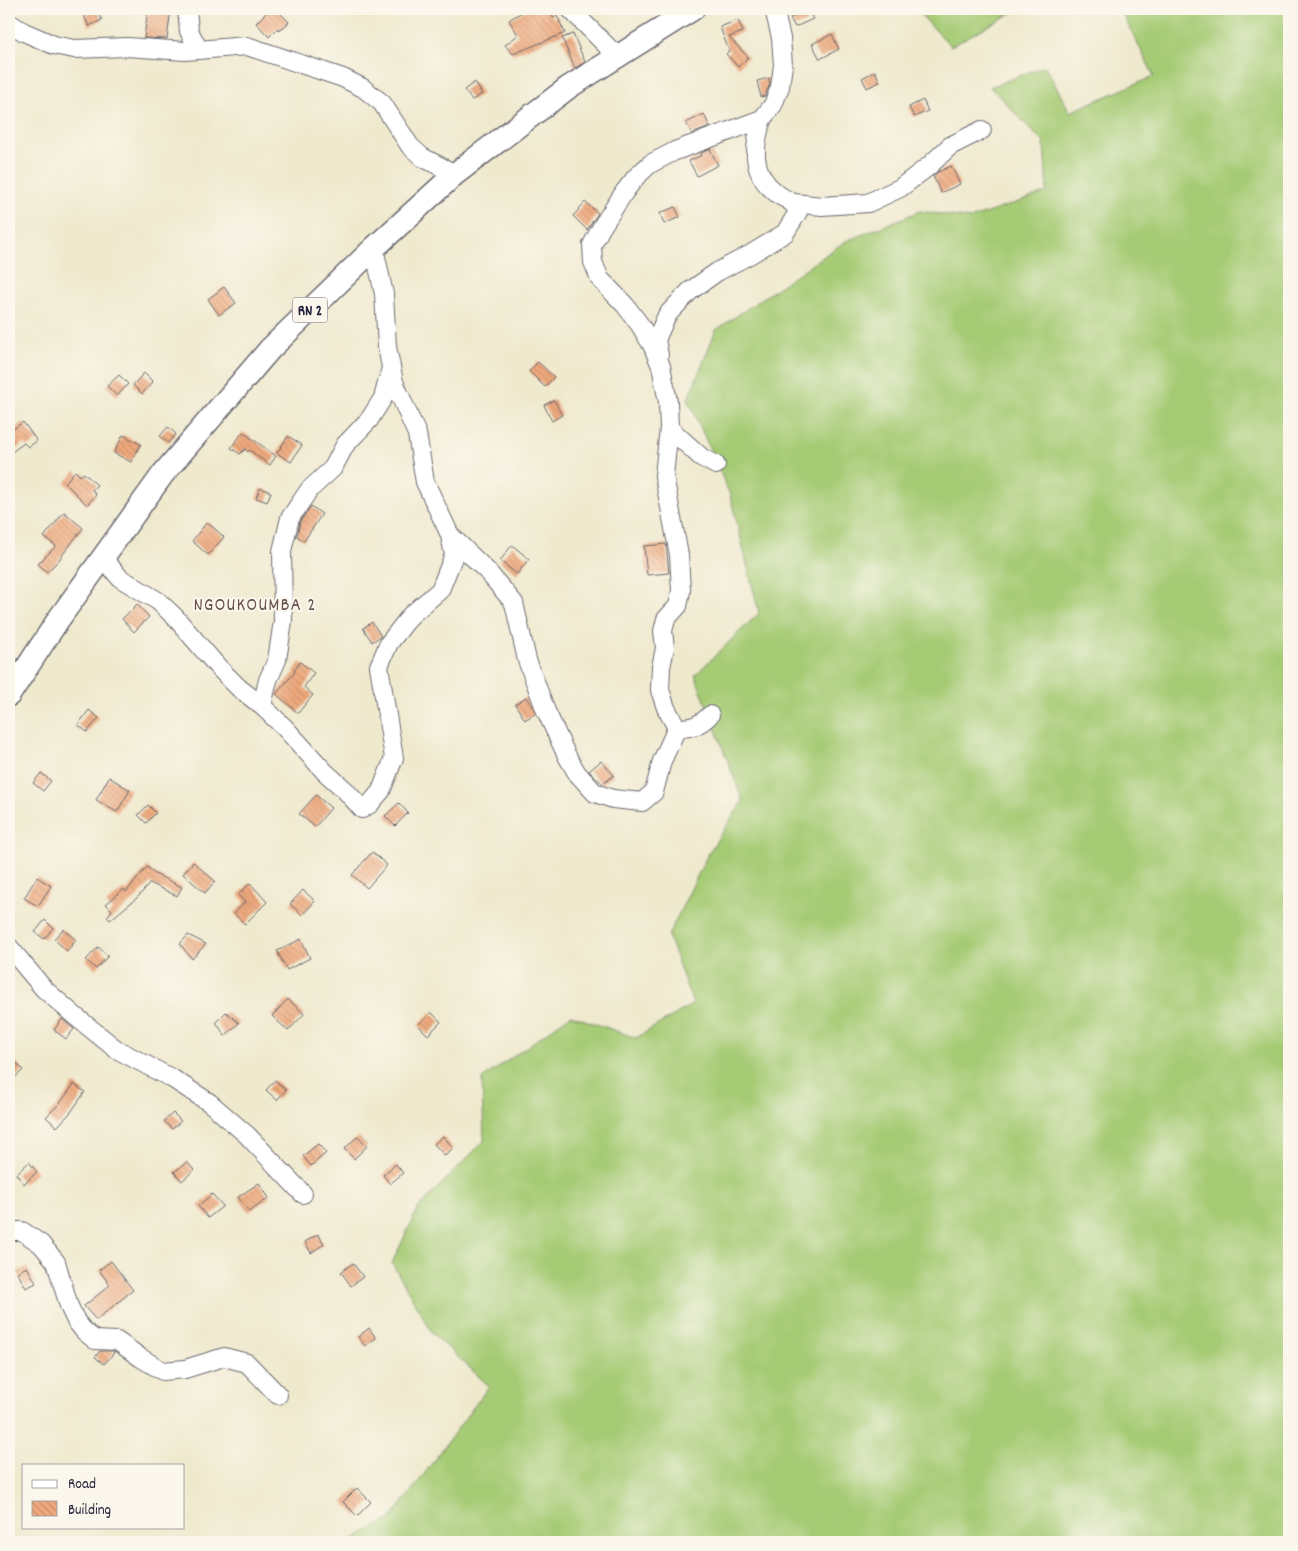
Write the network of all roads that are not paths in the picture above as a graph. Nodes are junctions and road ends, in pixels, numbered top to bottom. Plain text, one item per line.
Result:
1 (187, 9) edge
2 (570, 9) edge
3 (693, 9) edge
4 (774, 9) edge
5 (9, 23) edge
6 (199, 50) junction
7 (617, 56) junction
8 (762, 119) junction
9 (982, 130) dead end
10 (455, 174) junction
11 (794, 203) junction
12 (374, 248) junction
13 (660, 366) junction
14 (391, 368) junction
15 (668, 428) junction
16 (716, 465) dead end
17 (450, 535) junction
18 (102, 557) junction
19 (9, 695) edge
20 (262, 706) junction
21 (710, 716) dead end
22 (678, 728) junction
23 (9, 947) edge
24 (303, 1194) dead end
25 (9, 1231) edge
26 (278, 1395) dead end

1 - 6 street
2 - 7 street
3 - 7 main road, RN 2
4 - 8 street
5 - 6 street
6 - 10 street
7 - 10 main road, RN 2
8 - 11 street
8 - 13 street
9 - 11 street
10 - 12 main road, RN 2
11 - 13 street
12 - 14 street
12 - 18 main road, RN 2
13 - 15 street
14 - 17 street
14 - 20 street
15 - 16 street
15 - 22 street
17 - 20 street
17 - 22 street
18 - 19 main road, RN 2
18 - 20 street
21 - 22 street
23 - 24 street
25 - 26 street

